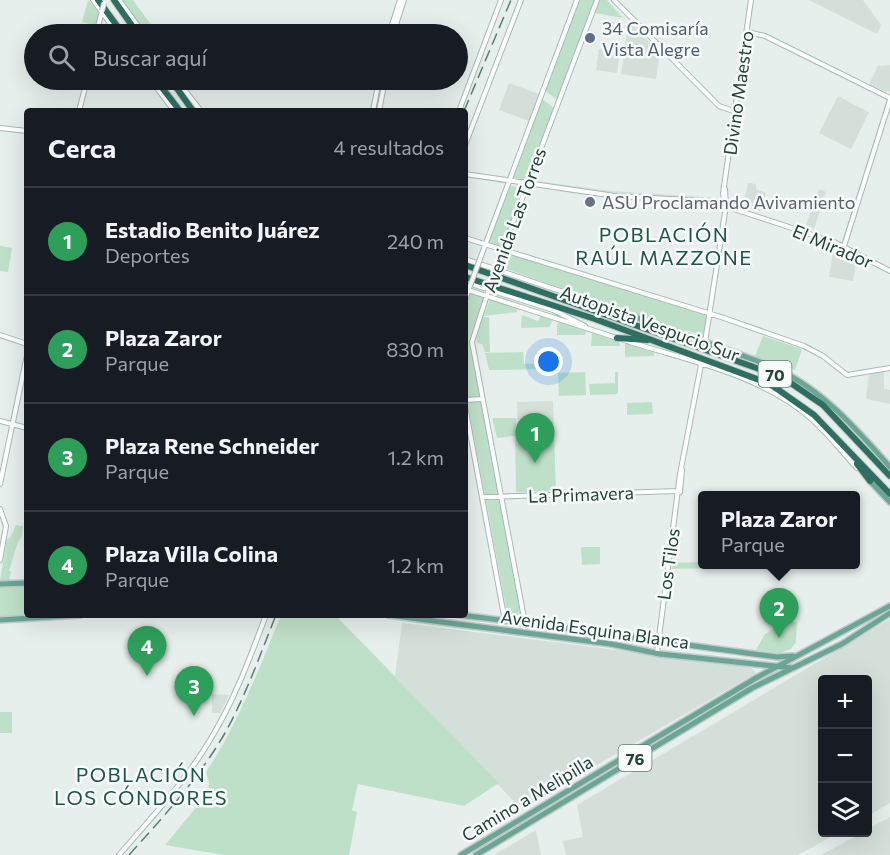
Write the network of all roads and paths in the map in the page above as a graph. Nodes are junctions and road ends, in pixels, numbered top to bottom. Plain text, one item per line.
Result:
1 (93, 0) edge
2 (114, 0) edge
3 (119, 0) edge
4 (399, 0) edge
5 (404, 0) edge
6 (501, 0) edge
7 (521, 0) edge
8 (577, 0) edge
9 (597, 0) edge
10 (614, 0) edge
11 (751, 0) edge
12 (101, 3) edge
13 (102, 12) junction
14 (108, 22) joint
15 (99, 24) joint
16 (116, 24) edge
17 (131, 24) edge
18 (137, 24) edge
19 (391, 24) edge
20 (396, 24) edge
21 (747, 32) junction
22 (468, 87) edge
23 (85, 90) edge
24 (158, 90) edge
25 (164, 90) edge
26 (178, 90) edge
27 (185, 90) edge
28 (377, 90) edge
29 (383, 90) edge
30 (467, 90) edge
31 (890, 99) edge
32 (81, 108) edge
33 (172, 108) edge
34 (178, 108) edge
35 (191, 108) edge
36 (199, 108) edge
37 (374, 108) edge
38 (380, 108) edge
39 (460, 108) edge
40 (736, 112) junction
41 (0, 128) edge
42 (24, 131) edge
43 (468, 137) edge
44 (468, 174) edge
45 (509, 181) junction
46 (527, 183) junction
47 (724, 187) junction
48 (726, 193) junction
49 (724, 205) junction
50 (733, 205) junction
51 (741, 210) junction
52 (468, 239) edge
53 (486, 244) junction
54 (844, 246) junction
55 (503, 250) junction
56 (468, 260) edge
57 (468, 265) edge
58 (890, 271) edge
59 (468, 278) edge
60 (468, 283) edge
61 (468, 288) edge
62 (487, 294) junction
63 (559, 296) junction
64 (596, 303) junction
65 (709, 314) junction
66 (594, 330) junction
67 (0, 335) edge
68 (617, 338) junction
69 (657, 341) junction
70 (705, 342) junction
71 (24, 343) edge
72 (700, 365) junction
73 (890, 368) edge
74 (24, 369) edge
75 (482, 399) junction
76 (468, 400) edge
77 (0, 421) edge
78 (468, 422) edge
79 (12, 426) junction
80 (24, 428) edge
81 (843, 444) junction
82 (890, 467) edge
83 (890, 476) edge
84 (870, 482) junction
85 (0, 484) edge
86 (679, 491) junction
87 (890, 494) edge
88 (501, 496) junction
89 (482, 497) junction
90 (890, 502) edge
91 (0, 509) edge
92 (0, 560) edge
93 (24, 583) edge
94 (0, 584) edge
95 (890, 606) edge
96 (890, 613) edge
97 (468, 616) edge
98 (32, 618) edge
99 (265, 618) edge
100 (409, 618) edge
101 (0, 620) edge
102 (506, 621) junction
103 (525, 623) junction
104 (509, 632) junction
105 (517, 633) junction
106 (656, 648) junction
107 (797, 655) junction
108 (754, 664) junction
109 (777, 667) junction
110 (798, 667) junction
111 (756, 678) junction
112 (501, 831) junction
113 (505, 837) junction
114 (117, 855) edge
115 (461, 855) edge
116 (476, 855) edge

1 - 12 street
2 - 17 highway
3 - 18 street
4 - 19 street
5 - 20 street
6 - 22 street
7 - 43 street
8 - 45 street, Avenida Las Torres
9 - 46 street, Avenida Las Torres
10 - 40 street
11 - 21 street, Divino Maestro
12 - 13 street, bridge
12 - 13 street
12 - 16 highway
13 - 14 street
13 - 15 street
14 - 15 street
21 - 31 street
21 - 40 street, Divino Maestro
23 - 32 street
24 - 33 street
25 - 34 highway
26 - 35 highway
27 - 36 street
28 - 37 street
29 - 38 street
30 - 39 street
31 - 54 street
40 - 47 street, Divino Maestro
41 - 42 street
44 - 45 street, El Mirador
45 - 46 street, El Mirador
45 - 53 street, Avenida Las Torres
46 - 49 street, El Mirador
46 - 55 street, Avenida Las Torres
47 - 48 street, Divino Maestro
47 - 49 street, Divino Maestro
48 - 49 street, Divino Maestro
48 - 50 street
49 - 50 street, El Mirador
49 - 51 street, El Mirador
49 - 65 street, Divino Maestro
50 - 51 street, El Mirador
51 - 54 street, El Mirador
52 - 53 street
53 - 55 street
53 - 61 street, Avenida Las Torres, bridge
54 - 58 street, El Mirador
55 - 62 street, Avenida Las Torres, bridge
55 - 65 street
56 - 64 street
57 - 63 highway, Autopista Vespucio Sur / 70
59 - 69 highway, Autopista Vespucio Sur / 70
60 - 66 street
61 - 62 street
62 - 66 street
62 - 75 street, Avenida Las Torres
63 - 64 highway
63 - 83 highway, Autopista Vespucio Sur / 70
64 - 70 main road
65 - 70 street, Divino Maestro
65 - 73 street
66 - 68 street
67 - 71 street
68 - 69 highway
68 - 72 street
69 - 81 highway, Autopista Vespucio Sur / 70
70 - 82 main road
72 - 84 street
72 - 86 street, Los Tilos
74 - 79 street
75 - 76 street
75 - 88 street, Avenida Las Torres
77 - 79 street
78 - 89 street
79 - 80 street
79 - 85 street
81 - 84 highway
81 - 87 highway, Autopista Vespucio Sur / 70
84 - 90 main road
86 - 88 street, La Primavera
86 - 106 street, Los Tilos
88 - 89 street, La Primavera
88 - 103 street, Avenida Las Torres
89 - 102 street
91 - 92 street
93 - 94 main road
95 - 107 main road, Camino a Melipilla / 76
96 - 110 main road, Camino a Melipilla / 76
97 - 102 main road, Avenida Esquina Blanca
98 - 101 main road
99 - 114 street
100 - 104 main road, Avenida Esquina Blanca
102 - 103 main road, Avenida Esquina Blanca
102 - 104 main road
103 - 105 main road
103 - 106 main road, Avenida Esquina Blanca
104 - 105 main road, Avenida Esquina Blanca
105 - 106 main road, Avenida Esquina Blanca
106 - 107 main road, Avenida Esquina Blanca
106 - 108 main road, Avenida Esquina Blanca
107 - 109 main road, Camino a Melipilla / 76
108 - 109 main road, Avenida Esquina Blanca
108 - 111 main road
109 - 110 main road, Avenida Esquina Blanca
109 - 111 main road, Camino a Melipilla / 76
110 - 113 main road, Camino a Melipilla / 76
111 - 112 main road, Camino a Melipilla / 76
112 - 113 main road
112 - 115 main road, Camino a Melipilla / 76
113 - 116 main road, Camino a Melipilla / 76

